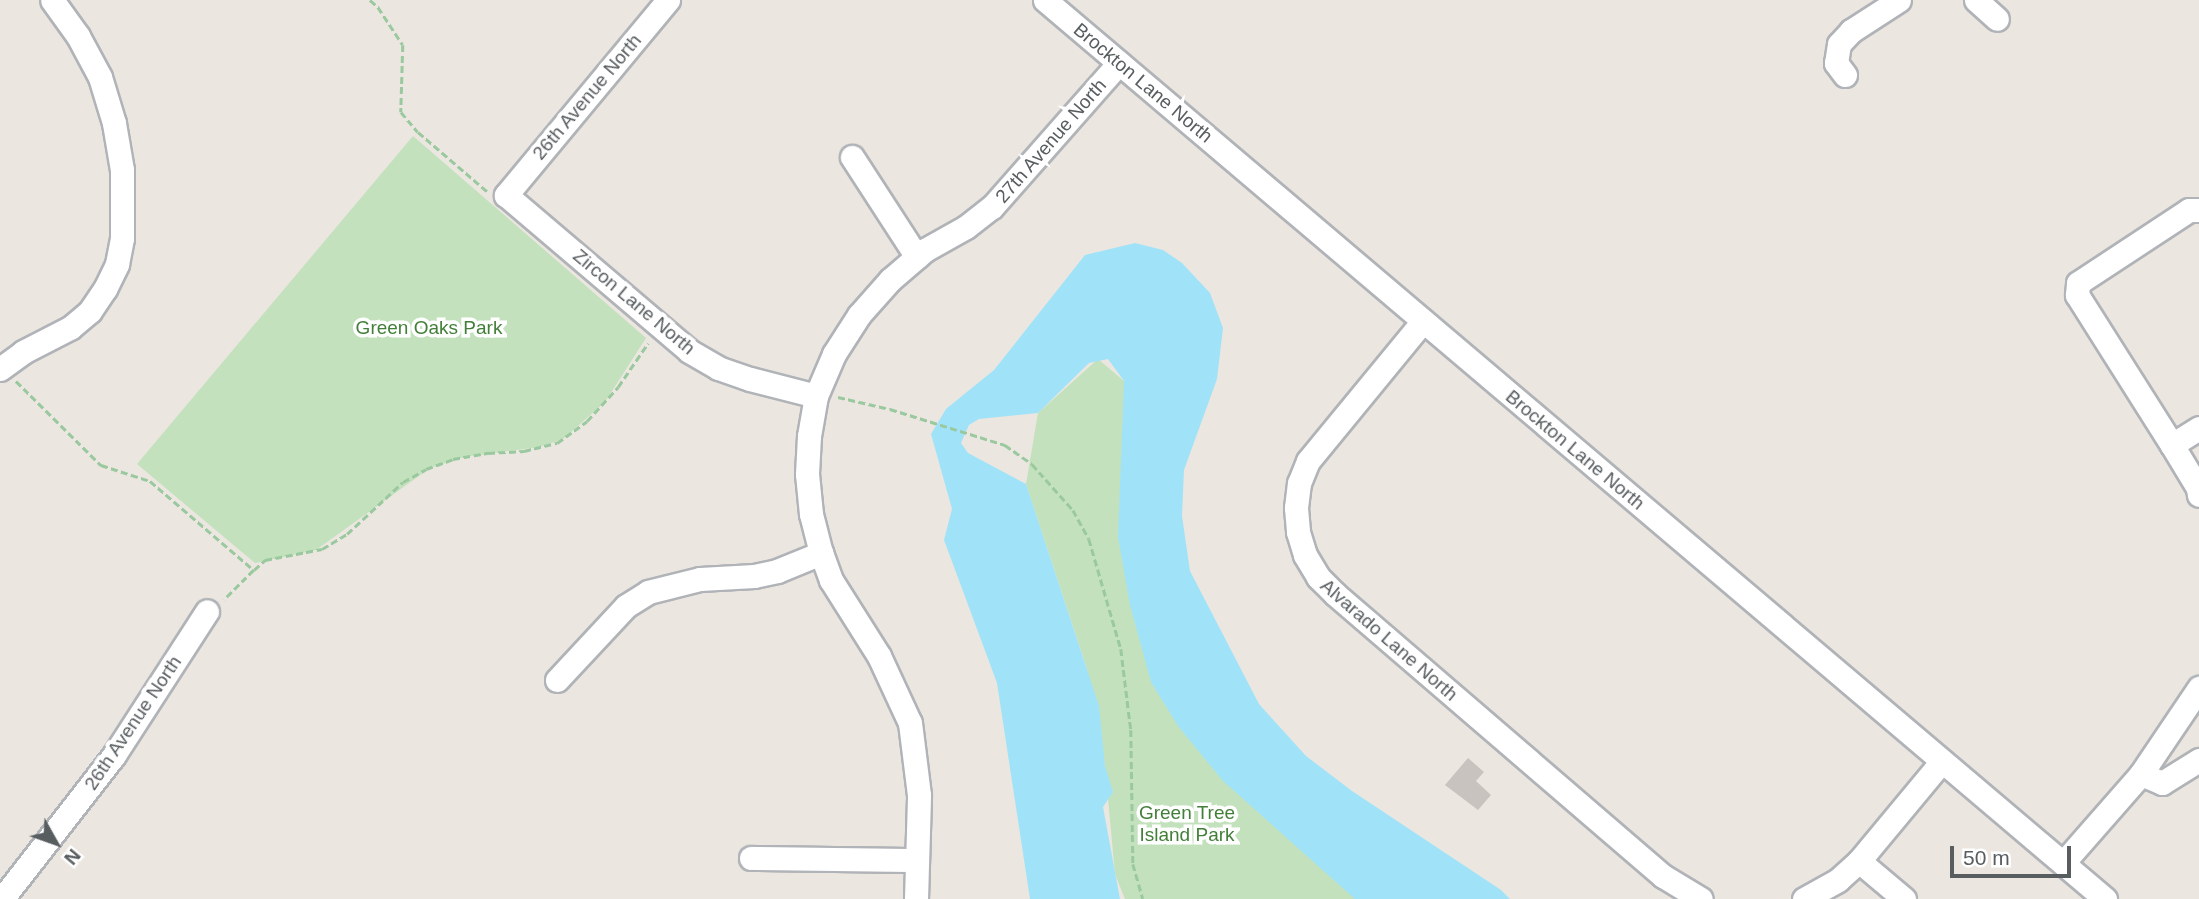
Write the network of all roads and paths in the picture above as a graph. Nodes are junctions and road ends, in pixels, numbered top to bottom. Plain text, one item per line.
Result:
1 (52, 0) edge
2 (370, 0) edge
3 (668, 0) edge
4 (1045, 0) edge
5 (1899, 0) edge
6 (1976, 0) edge
7 (1997, 19) dead end
8 (1119, 62) junction
9 (1845, 75) dead end
10 (852, 157) dead end
11 (506, 195) junction
12 (2199, 210) edge
13 (918, 257) junction
14 (1423, 321) junction
15 (653, 337) dead end
16 (2, 367) edge
17 (825, 396) junction
18 (2199, 428) edge
19 (2172, 445) junction
20 (2199, 495) edge
21 (821, 553) junction
22 (254, 569) junction
23 (207, 611) joint
24 (557, 680) dead end
25 (2199, 688) edge
26 (2199, 760) edge
27 (1942, 761) junction
28 (2141, 774) junction
29 (751, 858) dead end
30 (917, 860) junction
31 (1859, 860) junction
32 (2063, 863) junction
33 (1696, 898) edge
34 (2, 899) edge
35 (916, 899) edge
36 (1143, 899) edge
37 (1804, 899) edge
38 (1904, 899) edge
39 (2105, 899) edge

1 - 16 street
2 - 11 path
3 - 11 street, 26th Avenue North
4 - 8 street, Brockton Lane North
5 - 9 street
6 - 7 street
8 - 13 street, 27th Avenue North
8 - 14 street, Brockton Lane North
10 - 13 street
11 - 17 street, Zircon Lane North
12 - 19 street
13 - 17 street, 27th Avenue North
14 - 27 street, Brockton Lane North
14 - 33 street, Alvarado Lane North
15 - 22 path
16 - 22 path
17 - 21 street, 27th Avenue North
17 - 36 path
18 - 19 street
19 - 20 street
21 - 24 street
21 - 30 street, 27th Avenue North
22 - 23 path
23 - 34 street, 26th Avenue North
25 - 28 street
26 - 28 street
27 - 31 street
27 - 32 street, Brockton Lane North
28 - 32 street
29 - 30 street
30 - 35 street, 27th Avenue North
31 - 37 street
31 - 38 street
32 - 39 street, Brockton Lane North

